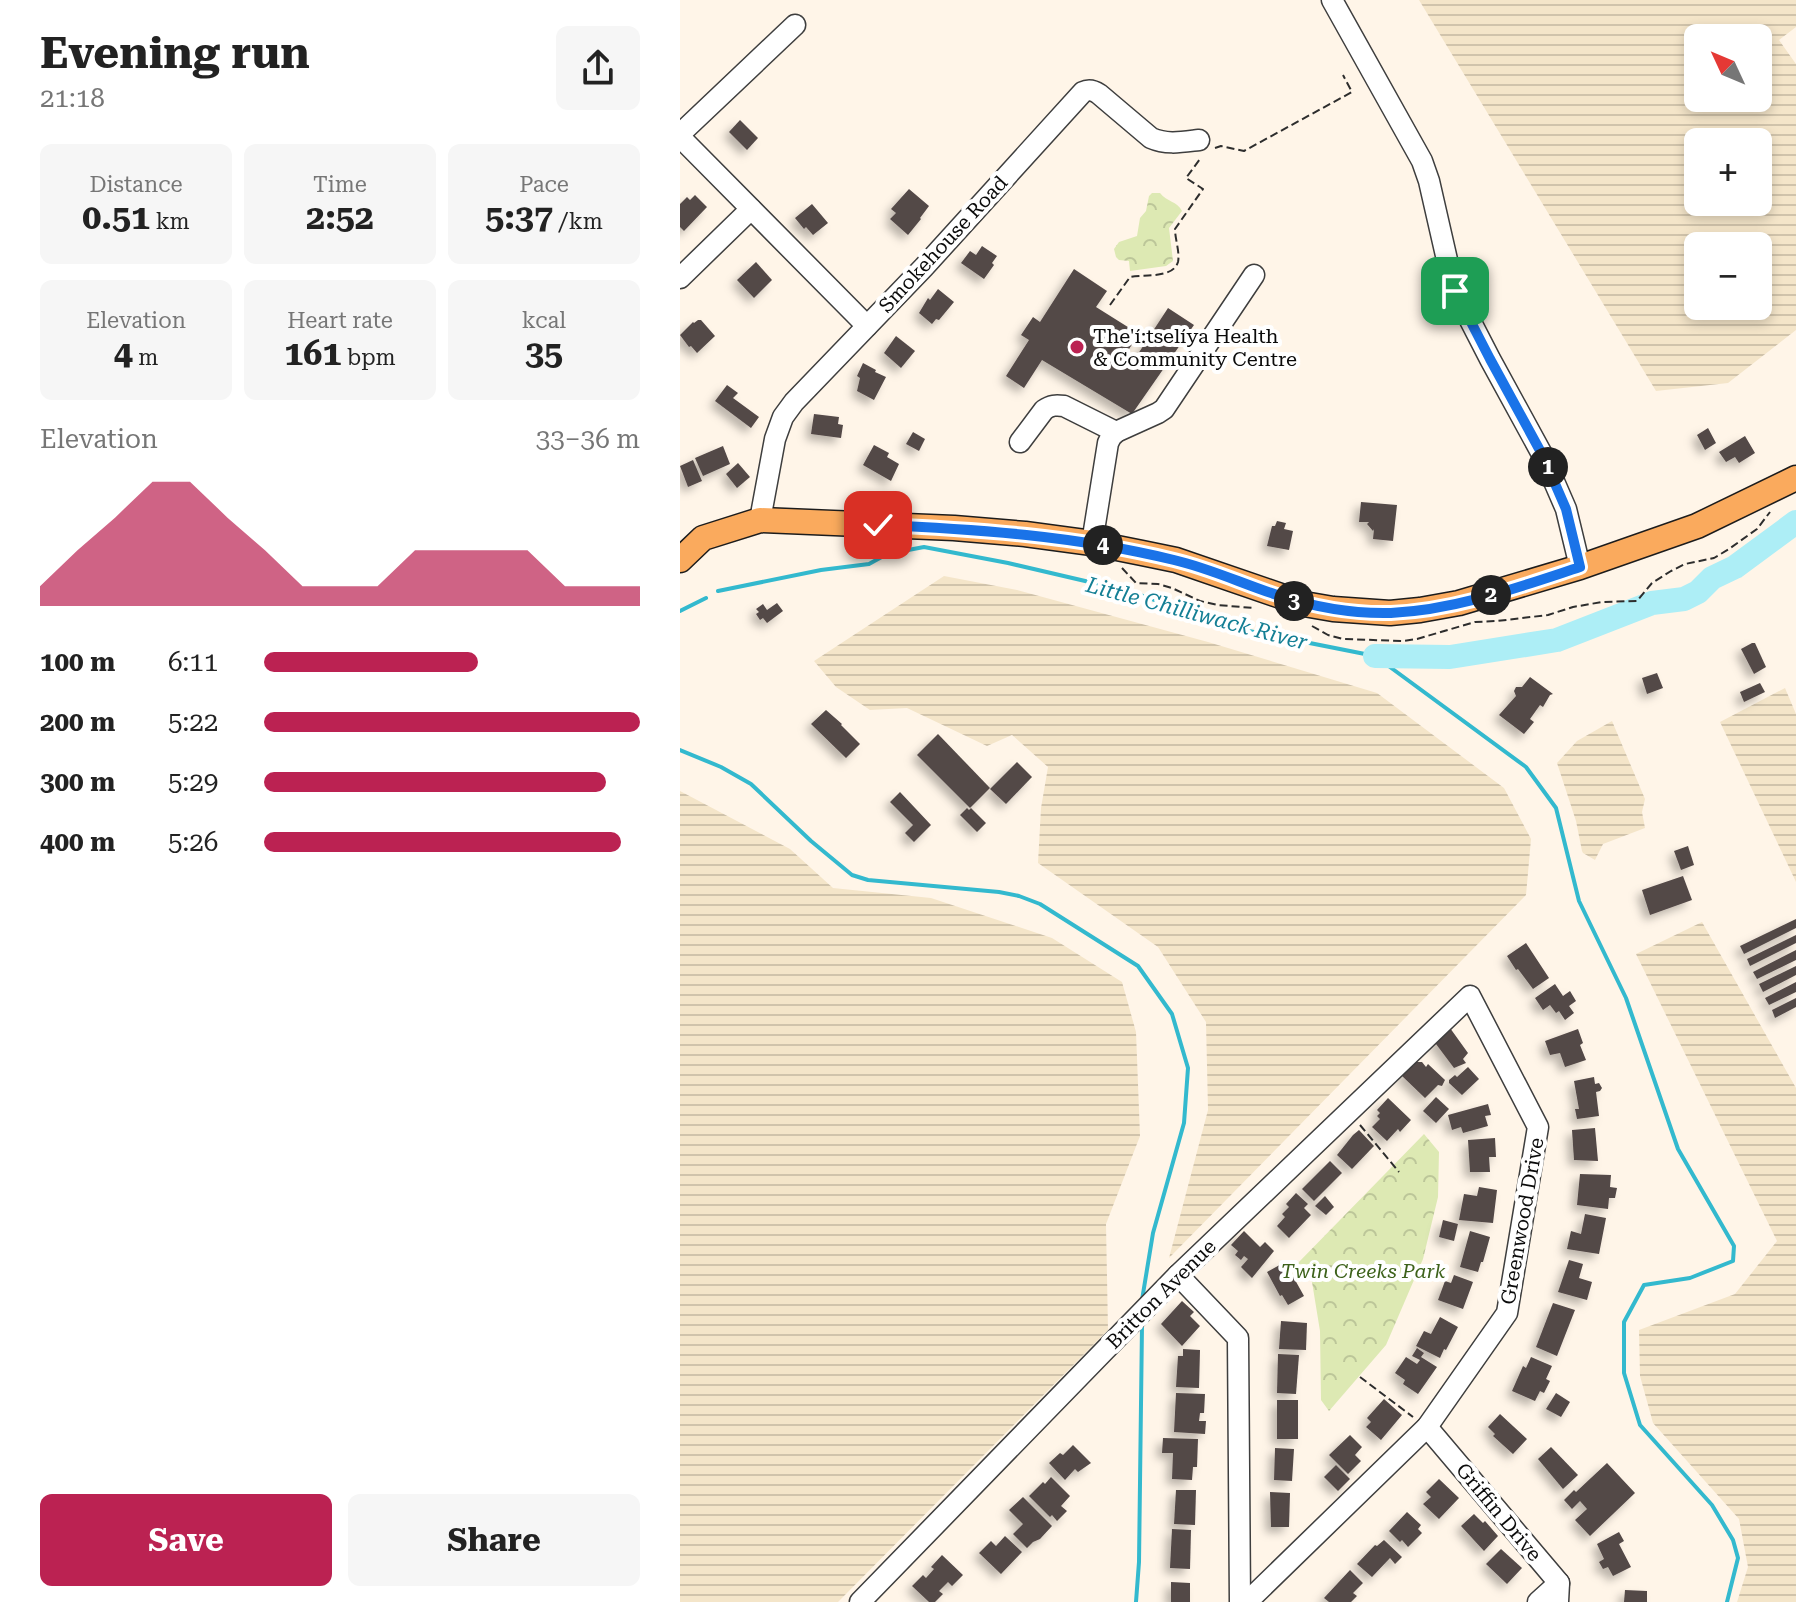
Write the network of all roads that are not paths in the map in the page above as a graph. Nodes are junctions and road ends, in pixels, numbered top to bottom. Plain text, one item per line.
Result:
1 (1332, 0) edge
2 (795, 25) dead end
3 (680, 136) edge
4 (1205, 148) road end
5 (751, 209) junction
6 (1254, 275) dead end
7 (680, 278) edge
8 (867, 326) junction
9 (1116, 432) junction
10 (1020, 442) dead end
11 (1796, 478) edge
12 (760, 520) junction
13 (1092, 543) junction
14 (680, 560) edge
15 (1580, 567) junction
16 (1470, 996) joint
17 (1178, 1275) junction
18 (1427, 1427) junction
19 (1559, 1592) edge
20 (866, 1600) edge
21 (1240, 1602) edge
22 (1247, 1602) edge
23 (1538, 1602) edge

1 - 15 street
2 - 3 street
3 - 5 street
4 - 8 street, Smokehouse Road
5 - 7 street
5 - 8 street
6 - 9 street
8 - 12 street, Smokehouse Road
9 - 10 street
9 - 13 street
11 - 15 main road
12 - 13 main road
12 - 14 main road
13 - 15 main road
16 - 17 street, Britton Avenue
16 - 18 street, Greenwood Drive
17 - 20 street, Britton Avenue
17 - 21 street
18 - 19 street, Griffin Drive
18 - 22 street, Greenwood Drive
19 - 23 street

